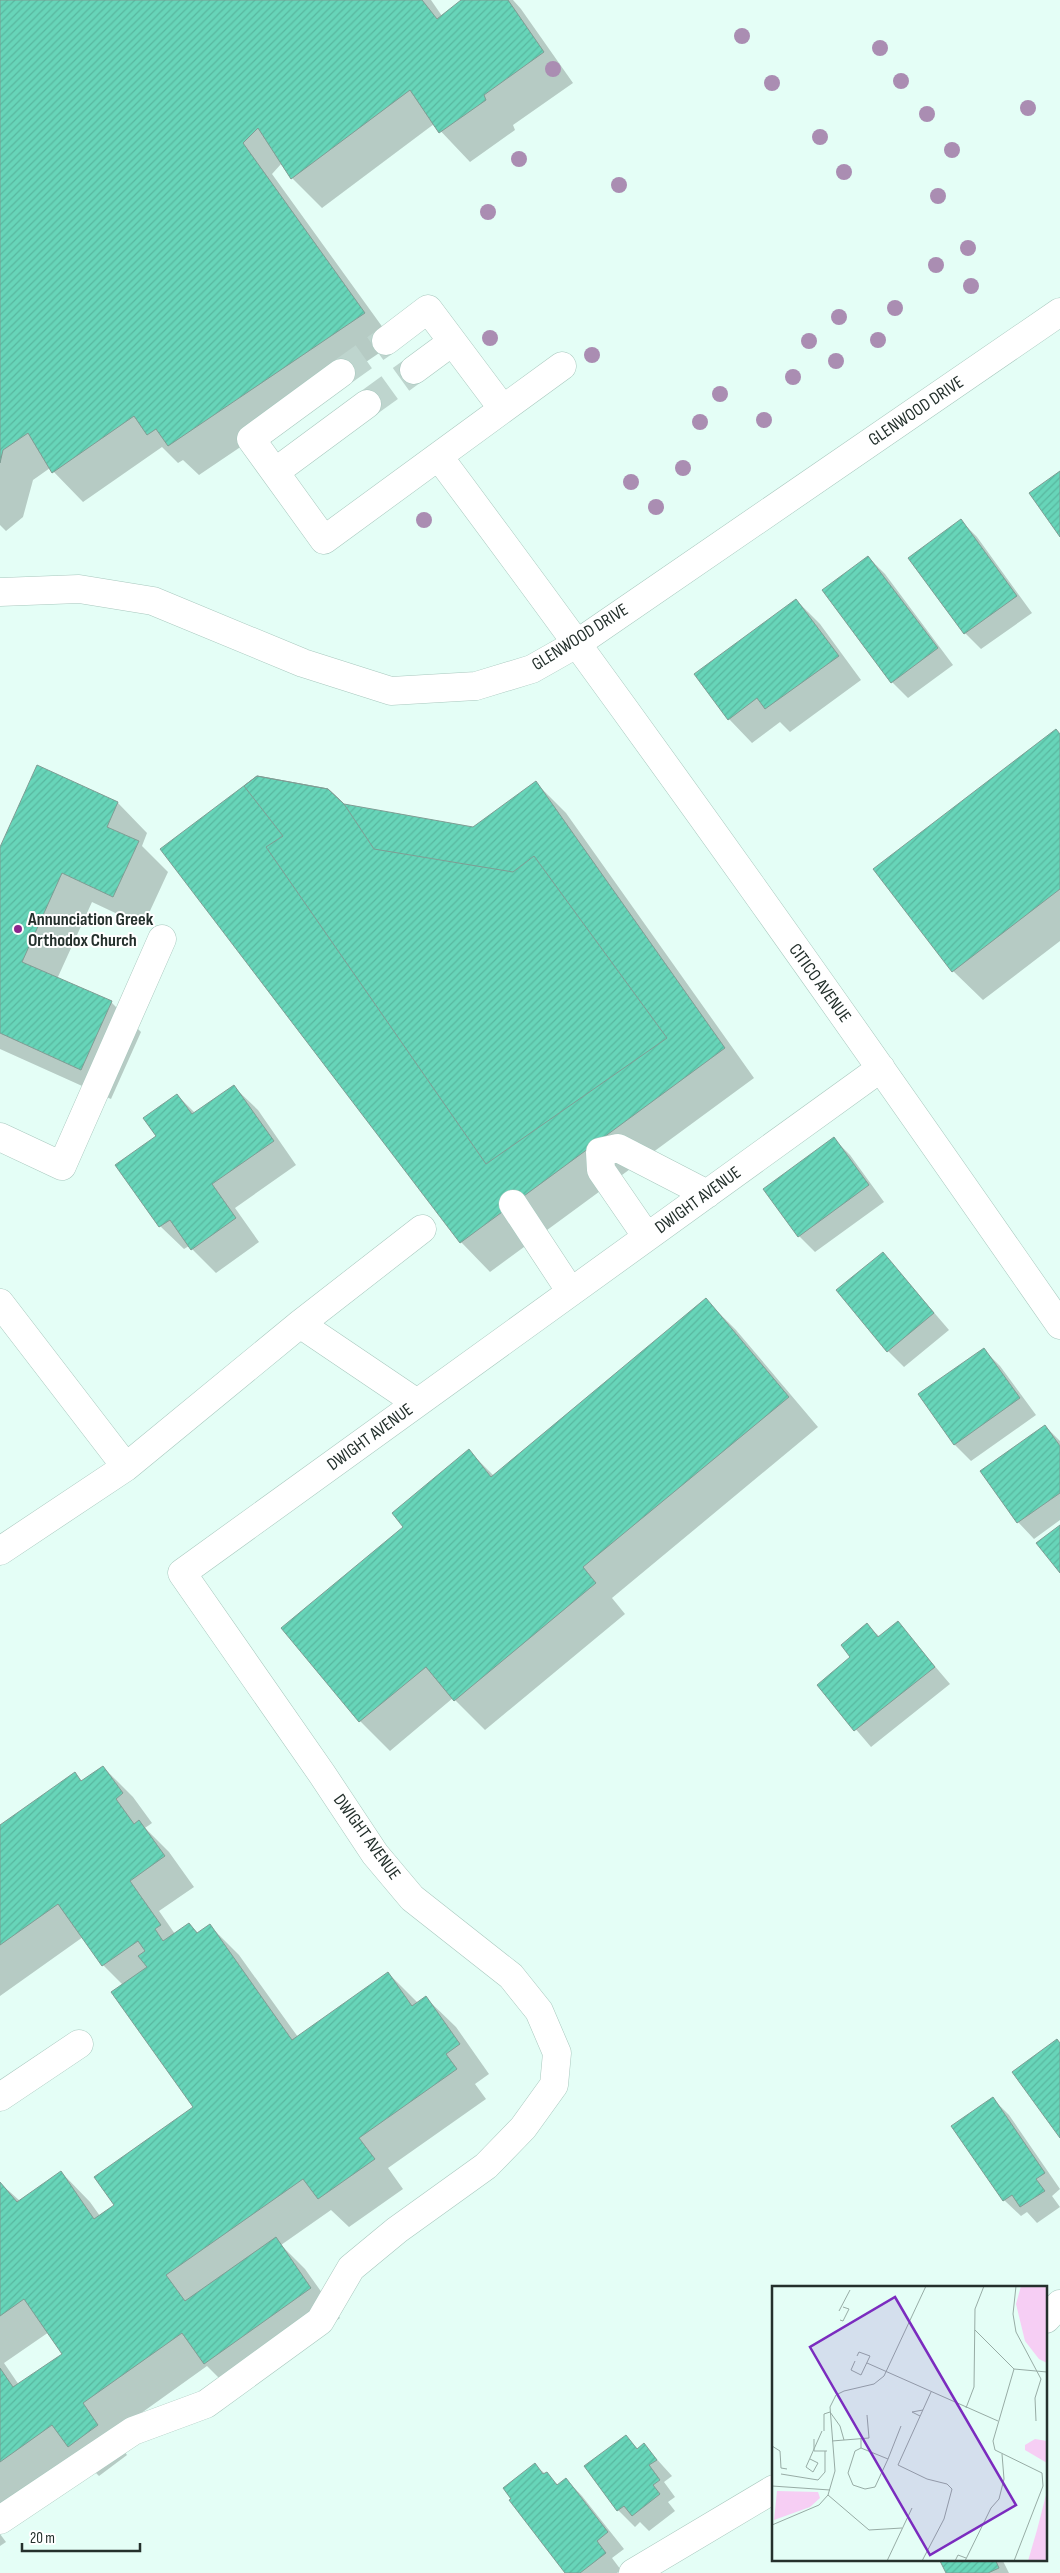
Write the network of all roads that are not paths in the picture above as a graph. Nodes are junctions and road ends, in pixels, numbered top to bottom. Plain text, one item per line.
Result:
1 (1060, 312) edge
2 (386, 341) tunnel mouth
3 (452, 342) junction
4 (562, 366) dead end
5 (414, 370) tunnel mouth
6 (341, 373) tunnel mouth
7 (368, 404) tunnel mouth
8 (503, 410) junction
9 (439, 457) junction
10 (275, 472) junction
11 (0, 592) edge
12 (578, 643) junction
13 (162, 939) dead end
14 (881, 1068) junction
15 (0, 1137) edge
16 (707, 1194) junction
17 (513, 1204) dead end
18 (422, 1229) dead end
19 (647, 1237) junction
20 (572, 1292) junction
21 (0, 1303) edge
22 (300, 1324) junction
23 (1060, 1325) edge
24 (417, 1403) junction
25 (126, 1467) junction
26 (0, 1550) edge
27 (79, 2044) dead end
28 (0, 2097) edge
29 (1060, 2304) edge
30 (1048, 2317) edge
31 (772, 2490) edge
32 (0, 2520) edge
33 (633, 2573) edge

1 - 12 street, GLENWOOD DRIVE
2 - 3 street
3 - 5 street
3 - 8 street
4 - 8 street
6 - 10 street
7 - 10 street
8 - 9 street
9 - 10 street
9 - 12 street, CITICO AVENUE
11 - 12 street, GLENWOOD DRIVE
12 - 14 street, CITICO AVENUE
13 - 15 street
14 - 16 street, DWIGHT AVENUE
14 - 23 street, CITICO AVENUE
16 - 19 street, DWIGHT AVENUE
16 - 19 street
17 - 20 street
18 - 22 street
19 - 20 street, DWIGHT AVENUE
20 - 24 street, DWIGHT AVENUE
21 - 25 street
22 - 24 street
22 - 25 street
24 - 32 street, DWIGHT AVENUE
25 - 26 street
27 - 28 street
29 - 30 street
31 - 33 street

